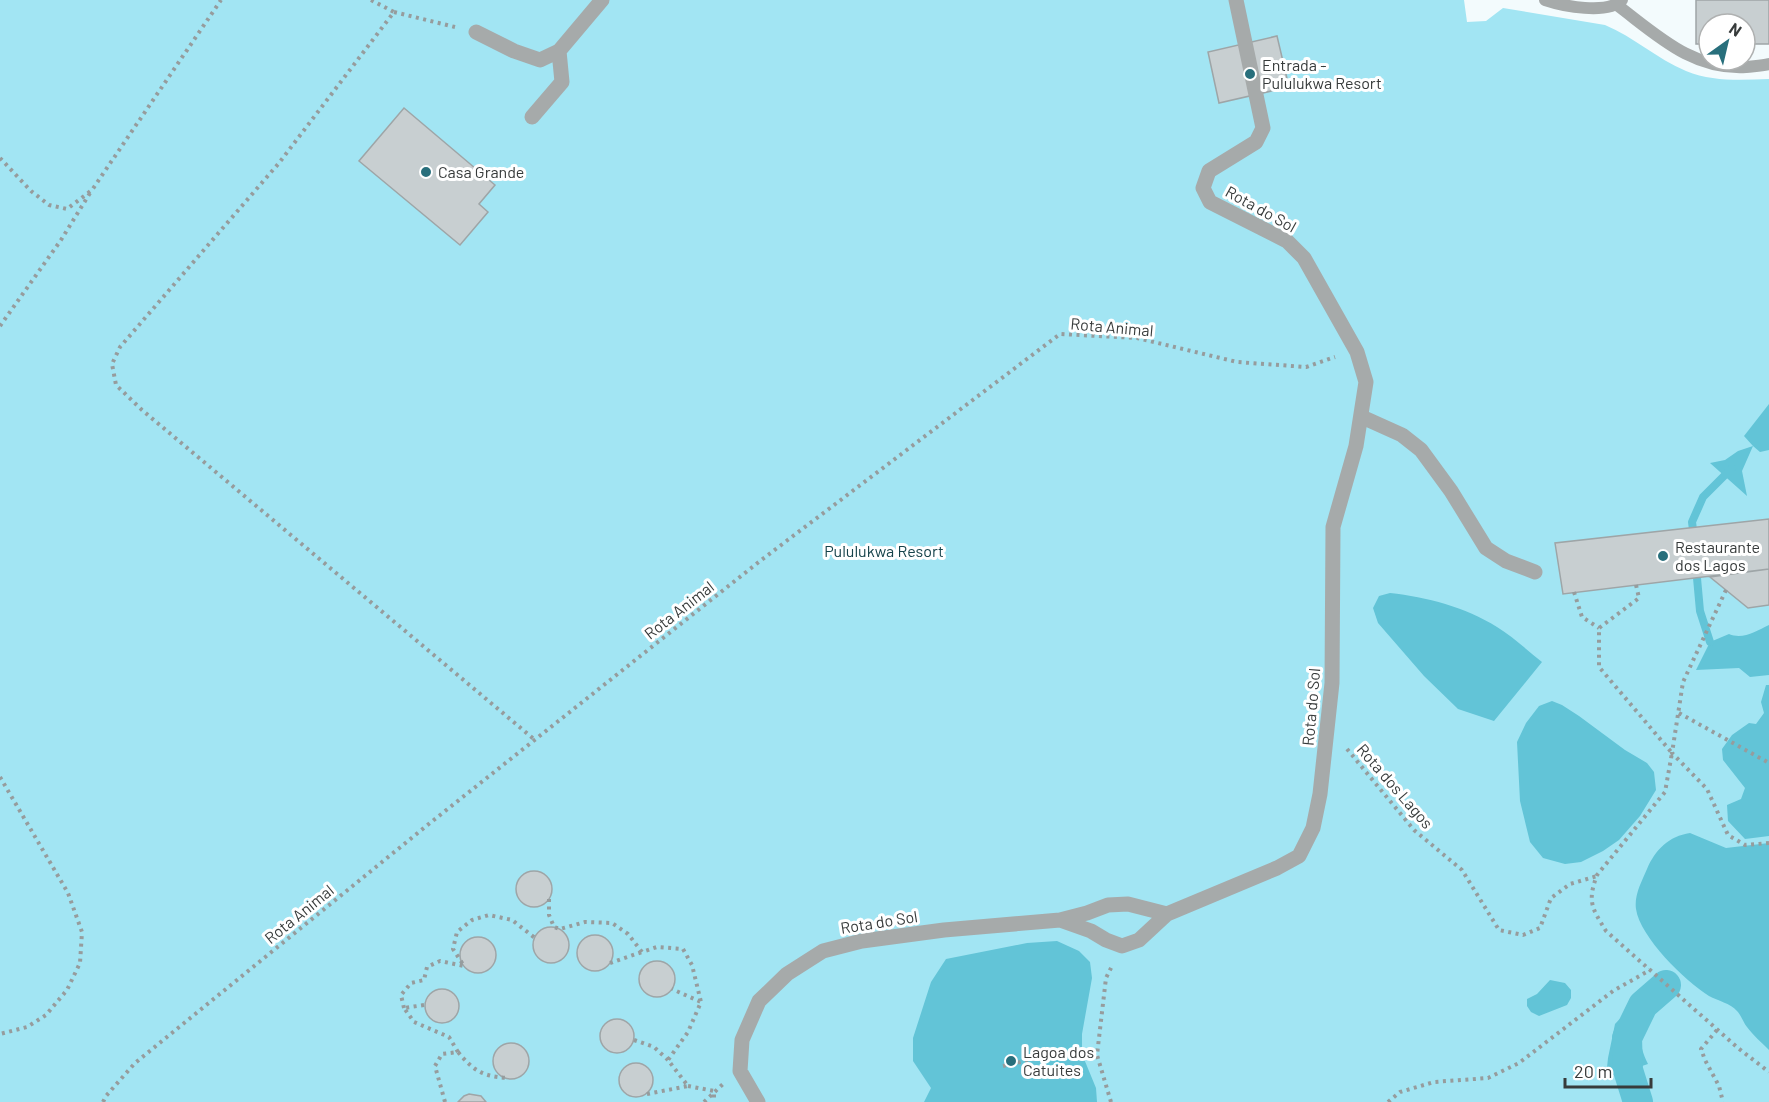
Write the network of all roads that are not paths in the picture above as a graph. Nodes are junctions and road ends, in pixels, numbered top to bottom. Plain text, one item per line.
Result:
1 (602, 0) edge
2 (1236, 0) edge
3 (1545, 0) edge
4 (1619, 2) edge
5 (476, 32) road end
6 (559, 51) junction
7 (1769, 64) edge
8 (532, 117) dead end
9 (1362, 417) junction
10 (1535, 572) dead end
11 (1167, 914) junction
12 (1060, 920) junction
13 (758, 1102) edge

1 - 6 street
2 - 9 street, Rota do Sol
3 - 4 lane
4 - 7 lane
5 - 6 street
6 - 8 street
9 - 10 street
9 - 11 street, Rota do Sol
11 - 12 street, Rota do Sol
11 - 12 street, Rota do Sol
12 - 13 street, Rota do Sol

